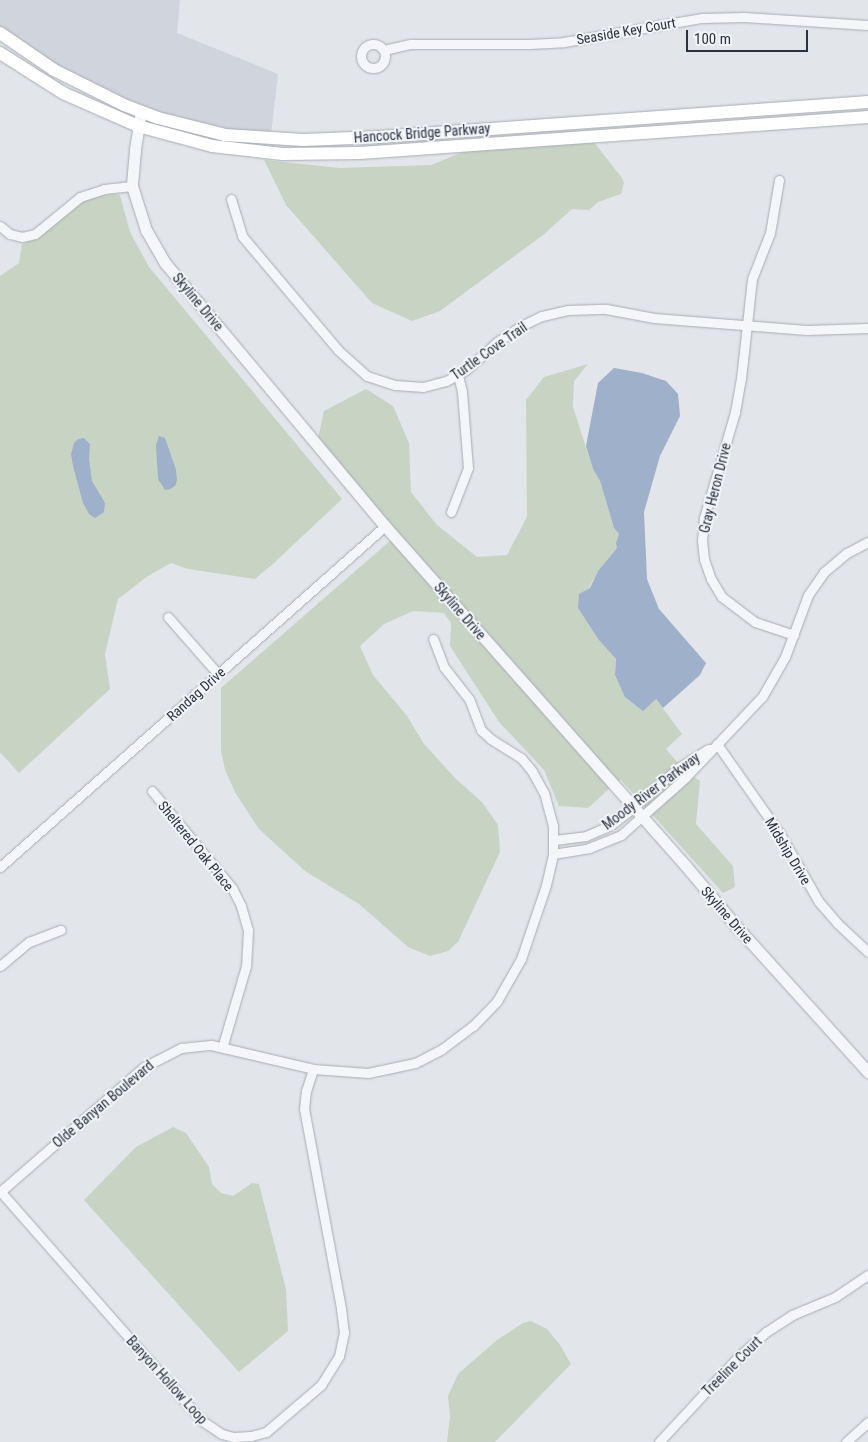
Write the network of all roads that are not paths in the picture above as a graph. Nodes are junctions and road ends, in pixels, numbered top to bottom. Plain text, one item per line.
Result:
1 (868, 26) edge
2 (0, 34) edge
3 (384, 50) dead end
4 (0, 53) edge
5 (868, 102) edge
6 (141, 111) junction
7 (868, 117) edge
8 (138, 126) junction
9 (779, 180) dead end
10 (132, 186) junction
11 (231, 199) dead end
12 (0, 226) edge
13 (748, 324) junction
14 (868, 328) edge
15 (458, 376) junction
16 (451, 512) dead end
17 (385, 526) junction
18 (868, 542) edge
19 (168, 617) dead end
20 (794, 635) junction
21 (433, 639) dead end
22 (218, 674) junction
23 (716, 744) junction
24 (152, 791) dead end
25 (634, 808) junction
26 (642, 816) junction
27 (593, 833) junction
28 (554, 840) junction
29 (597, 846) junction
30 (553, 854) junction
31 (1, 864) edge
32 (61, 930) dead end
33 (868, 952) edge
34 (0, 966) edge
35 (222, 1048) junction
36 (313, 1069) junction
37 (868, 1072) edge
38 (0, 1191) edge
39 (868, 1275) edge
40 (868, 1422) edge
41 (849, 1441) edge
42 (659, 1442) edge

1 - 3 street, Seaside Key Court
2 - 6 main road, Hancock Bridge Parkway
4 - 8 main road, Hancock Bridge Parkway
5 - 6 main road, Hancock Bridge Parkway
6 - 8 street, Skyline Drive
7 - 8 main road, Hancock Bridge Parkway
8 - 10 street, Skyline Drive
9 - 13 street, Gray Heron Drive
10 - 12 street
10 - 17 street, Skyline Drive
11 - 15 street, Turtle Cove Trail
13 - 14 street, Turtle Cove Trail
13 - 15 street, Turtle Cove Trail
13 - 20 street, Gray Heron Drive
15 - 16 street
17 - 22 street, Randag Drive
17 - 25 street, Skyline Drive
18 - 20 street, Moody River Parkway
19 - 22 street
20 - 23 street, Moody River Parkway
21 - 28 street, Olde Banyan Boulevard
22 - 31 street, Randag Drive
23 - 25 street, Moody River Parkway
23 - 26 street, Moody River Parkway
23 - 33 street, Midship Drive
24 - 35 street, Sheltered Oak Place
25 - 26 street, Skyline Drive
25 - 27 street, Moody River Parkway
26 - 29 street, Moody River Parkway
26 - 37 street, Skyline Drive
27 - 28 street, Moody River Parkway
27 - 29 street
28 - 30 street, Olde Banyan Boulevard
29 - 30 street, Moody River Parkway
30 - 36 street, Olde Banyan Boulevard
32 - 34 street
35 - 36 street, Olde Banyan Boulevard
35 - 38 street, Olde Banyan Boulevard
36 - 38 street, Banyon Hollow Loop
39 - 42 street, Treeline Court
40 - 41 street

